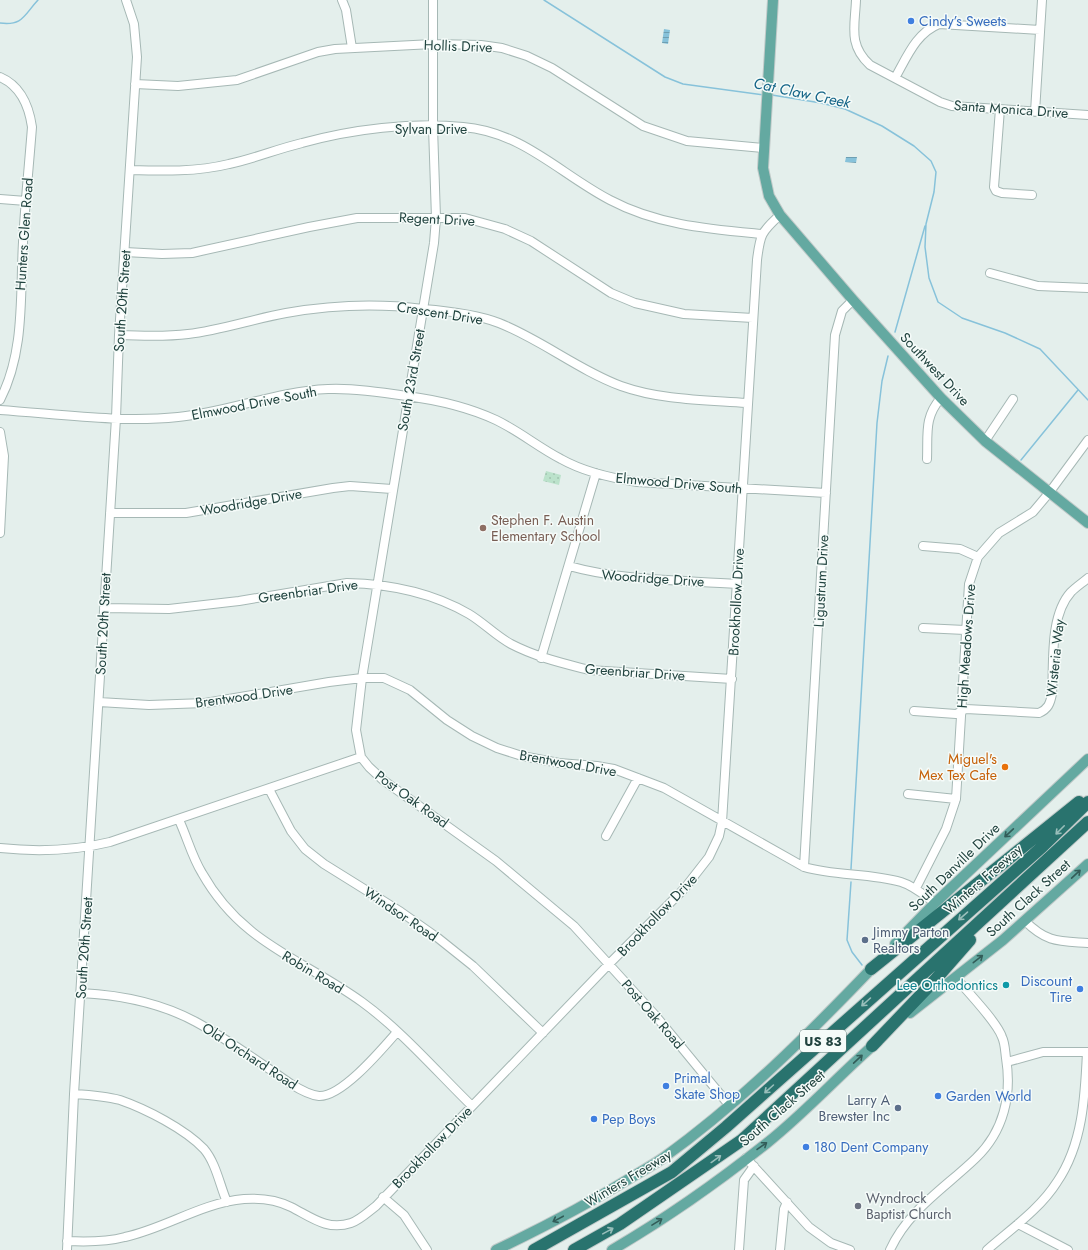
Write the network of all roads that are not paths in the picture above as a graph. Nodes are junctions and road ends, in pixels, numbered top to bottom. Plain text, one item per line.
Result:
1 (126, 0) edge
2 (342, 0) edge
3 (433, 0) edge
4 (773, 0) edge
5 (856, 0) edge
6 (1042, 0) edge
7 (1040, 30) junction
8 (433, 44) junction
9 (352, 48) junction
10 (0, 77) edge
11 (895, 78) junction
12 (135, 84) junction
13 (1000, 109) junction
14 (1035, 112) junction
15 (1088, 115) edge
16 (434, 127) junction
17 (763, 148) junction
18 (130, 170) junction
19 (1032, 195) dead end
20 (0, 199) edge
21 (26, 201) junction
22 (780, 215) junction
23 (436, 218) junction
24 (761, 234) junction
25 (125, 252) junction
26 (990, 273) dead end
27 (1088, 288) edge
28 (852, 300) junction
29 (423, 309) junction
30 (753, 318) junction
31 (119, 335) junction
32 (409, 396) junction
33 (942, 398) junction
34 (1013, 399) dead end
35 (0, 400) edge
36 (746, 404) junction
37 (0, 410) edge
38 (116, 418) junction
39 (0, 432) edge
40 (1088, 440) edge
41 (985, 441) junction
42 (927, 459) dead end
43 (596, 473) junction
44 (743, 488) junction
45 (392, 489) junction
46 (826, 493) junction
47 (1049, 493) junction
48 (110, 513) junction
49 (0, 516) edge
50 (1088, 524) edge
51 (0, 533) edge
52 (923, 546) dead end
53 (978, 557) junction
54 (569, 566) junction
55 (1088, 578) edge
56 (737, 584) junction
57 (377, 585) junction
58 (104, 608) junction
59 (922, 628) dead end
60 (965, 630) junction
61 (541, 658) junction
62 (362, 678) junction
63 (732, 678) junction
64 (99, 702) junction
65 (914, 711) dead end
66 (961, 712) junction
67 (361, 757) junction
68 (1088, 759) edge
69 (638, 778) junction
70 (269, 789) junction
71 (908, 794) dead end
72 (1088, 795) edge
73 (956, 799) junction
74 (1088, 802) edge
75 (179, 820) junction
76 (722, 822) junction
77 (1088, 822) edge
78 (606, 836) dead end
79 (91, 847) junction
80 (0, 848) edge
81 (1046, 861) junction
82 (1088, 864) edge
83 (804, 867) junction
84 (916, 888) junction
85 (935, 903) junction
86 (1025, 921) junction
87 (1088, 943) edge
88 (610, 964) junction
89 (871, 969) junction
90 (955, 977) junction
91 (81, 993) junction
92 (397, 1032) junction
93 (543, 1033) junction
94 (872, 1046) junction
95 (1087, 1052) edge
96 (1007, 1062) junction
97 (74, 1094) junction
98 (729, 1105) junction
99 (472, 1106) junction
100 (746, 1158) junction
101 (754, 1166) junction
102 (384, 1197) junction
103 (227, 1202) junction
104 (787, 1202) junction
105 (1018, 1224) junction
106 (67, 1241) junction
107 (67, 1250) edge
108 (427, 1250) edge
109 (496, 1250) edge
110 (534, 1250) edge
111 (574, 1250) edge
112 (612, 1250) edge
113 (739, 1250) edge
114 (780, 1250) edge
115 (850, 1250) edge
116 (890, 1250) edge
117 (987, 1250) edge
118 (1068, 1250) edge

1 - 12 street, South 20th Street
2 - 9 street
3 - 8 street, South 23rd Street
4 - 17 main road, Southwest Drive
5 - 11 street, Santa Monica Drive
6 - 7 street
7 - 11 street
7 - 14 street
8 - 9 street, Hollis Drive
8 - 16 street, South 23rd Street
8 - 17 street, Hollis Drive
9 - 12 street, Hollis Drive
10 - 21 street, Hunters Glen Road
11 - 13 street, Santa Monica Drive
12 - 18 street, South 20th Street
13 - 14 street, Santa Monica Drive
13 - 19 street
14 - 15 street, Santa Monica Drive
16 - 18 street, Sylvan Drive
16 - 23 street, South 23rd Street
16 - 24 street, Sylvan Drive
17 - 22 main road, Southwest Drive
18 - 25 street, South 20th Street
20 - 21 street
21 - 35 street, Hunters Glen Road
22 - 24 street
22 - 28 main road, Southwest Drive
23 - 25 street, Regent Drive
23 - 29 street, South 23rd Street
23 - 30 street, Regent Drive
24 - 30 street, Brookhollow Drive
25 - 31 street, South 20th Street
26 - 27 street
28 - 33 main road, Southwest Drive
28 - 46 street, Ligustrum Drive
29 - 31 street, Crescent Drive
29 - 32 street, South 23rd Street
29 - 36 street, Crescent Drive
30 - 36 street, Brookhollow Drive
31 - 38 street, South 20th Street
32 - 38 street, Elmwood Drive South
32 - 43 street, Elmwood Drive South
32 - 45 street, South 23rd Street
33 - 41 main road, Southwest Drive
33 - 42 street
34 - 41 street
36 - 44 street, Brookhollow Drive
37 - 38 street, Elmwood Drive South
38 - 48 street, South 20th Street
39 - 49 street
40 - 47 street, High Meadows Drive
41 - 47 main road, Southwest Drive
43 - 44 street, Elmwood Drive South
43 - 54 street
44 - 46 street, Elmwood Drive South
44 - 56 street, Brookhollow Drive
45 - 48 street, Woodridge Drive
45 - 57 street, South 23rd Street
46 - 83 street, Ligustrum Drive
47 - 50 main road, Southwest Drive
47 - 53 street, High Meadows Drive
48 - 58 street, South 20th Street
49 - 51 street
52 - 53 street
53 - 60 street, High Meadows Drive
54 - 56 street, Woodridge Drive
54 - 61 street
55 - 66 street, Wisteria Way
56 - 63 street, Brookhollow Drive
57 - 58 street, Greenbriar Drive
57 - 61 street, Greenbriar Drive
57 - 62 street, South 23rd Street
58 - 64 street, South 20th Street
59 - 60 street
60 - 66 street, High Meadows Drive
61 - 63 street, Greenbriar Drive
62 - 64 street, Brentwood Drive
62 - 67 street, South 23rd Street
62 - 69 street, Brentwood Drive
63 - 76 street, Brookhollow Drive
64 - 79 street, South 20th Street
65 - 66 street
66 - 73 street, High Meadows Drive
67 - 70 street
67 - 88 street, Post Oak Road
68 -> 85 main road, South Danville Drive
69 - 76 street, Brentwood Drive
69 - 78 street
70 - 75 street
70 - 93 street, Windsor Road
71 - 73 street
72 - 89 highway
73 - 84 street, High Meadows Drive
74 -> 110 highway, Winters Freeway / US 83
75 - 79 street
75 - 92 street, Robin Road
76 - 83 street, Brentwood Drive
76 - 88 street, Brookhollow Drive
77 - 81 highway, Winters Freeway / US 83
79 - 80 street
79 - 91 street, South 20th Street
81 - 94 highway
111 -> 81 highway, Winters Freeway / US 83
86 -> 82 main road, South Clack Street
83 - 84 street, Brentwood Drive
84 - 85 street, Brentwood Drive
85 - 89 main road, South Danville Drive
86 - 87 street
90 -> 86 main road, South Clack Street
88 - 93 street, Brookhollow Drive
88 - 98 street, Post Oak Road
89 - 98 main road, South Danville Drive
90 - 94 main road, South Clack Street
90 - 96 street
91 - 92 street, Old Orchard Road
91 - 97 street, South 20th Street
92 - 99 street, Robin Road
93 - 99 street, Brookhollow Drive
100 -> 94 main road, South Clack Street
95 - 96 street
95 - 105 street
96 - 116 street
97 - 103 street
97 - 106 street, South 20th Street
98 -> 109 main road, South Danville Drive
99 - 102 street, Brookhollow Drive
100 - 101 street
112 -> 100 main road, South Clack Street
101 - 104 street
101 - 113 street
102 - 103 street, Brookhollow Drive
102 - 108 street
103 - 106 street, Brookhollow Drive
104 - 114 street
104 - 115 street
105 - 117 street
105 - 118 street
106 - 107 street, South 20th Street

